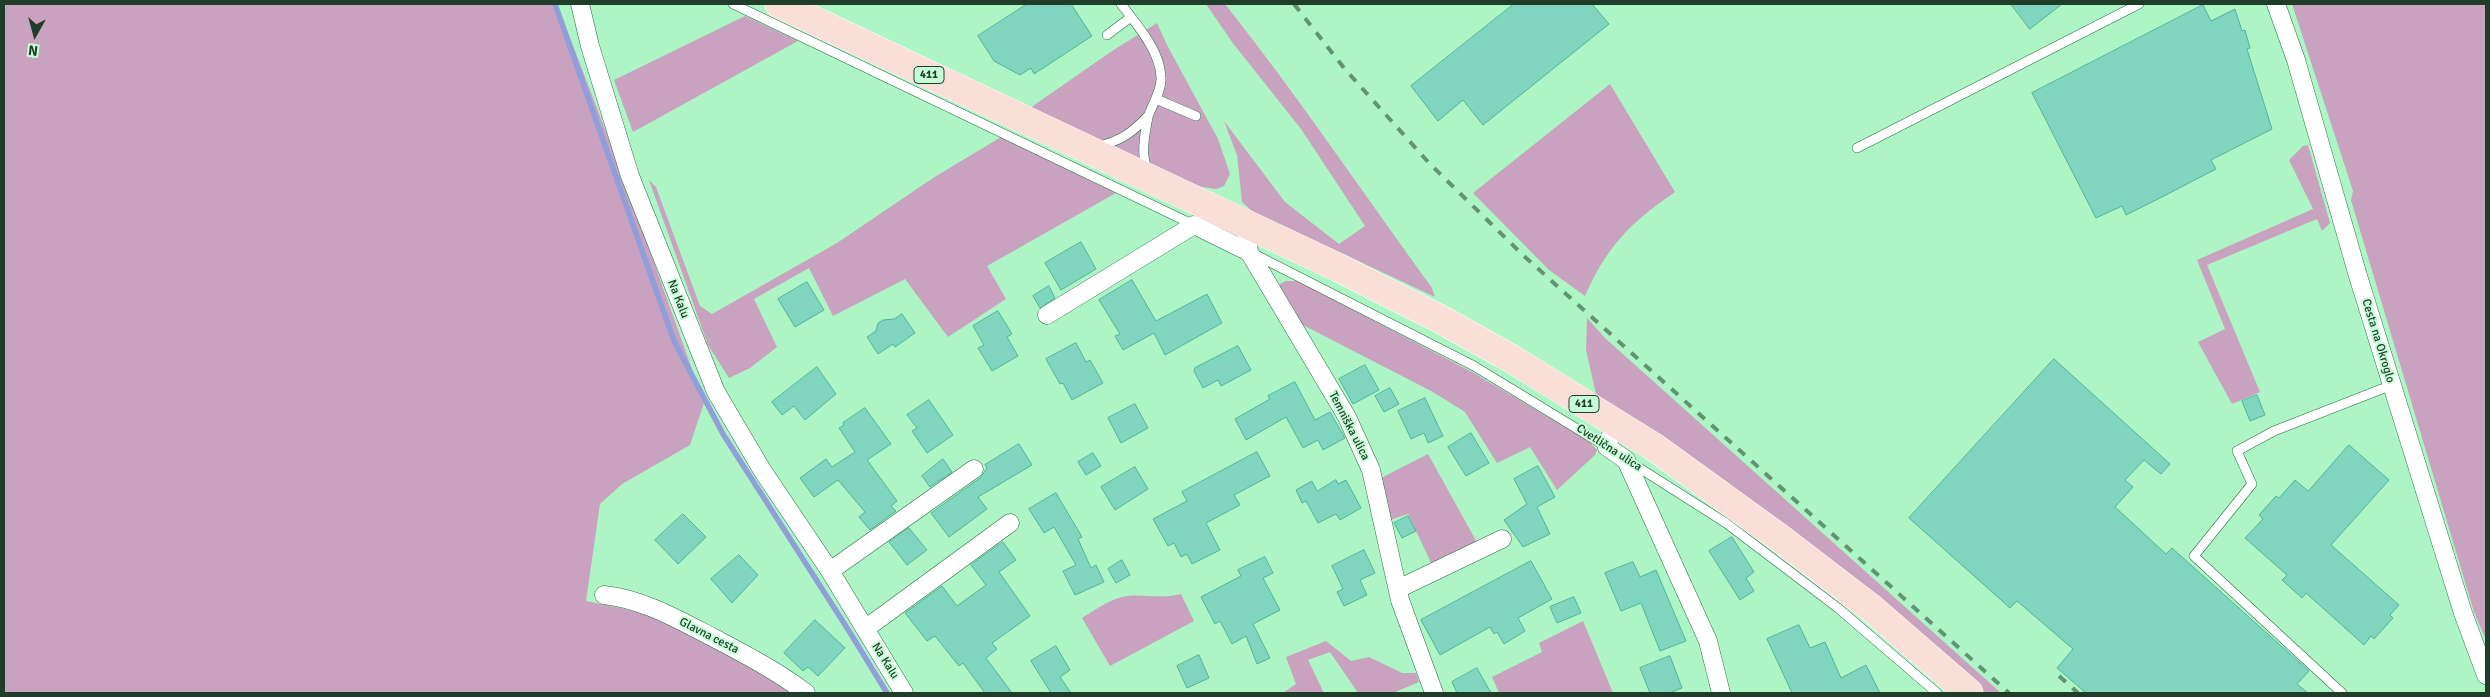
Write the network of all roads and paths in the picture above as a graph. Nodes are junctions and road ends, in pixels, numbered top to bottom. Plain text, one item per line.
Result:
1 (580, 4) edge
2 (733, 4) edge
3 (779, 4) edge
4 (1120, 4) edge
5 (2139, 4) edge
6 (2276, 4) edge
7 (1131, 18) junction
8 (1107, 34) dead end
9 (1156, 99) junction
10 (1149, 116) junction
11 (1196, 116) dead end
12 (1078, 146) junction
13 (1856, 148) dead end
14 (1157, 183) junction
15 (1194, 225) junction
16 (1248, 238) junction
17 (1047, 315) dead end
18 (2392, 385) junction
19 (1611, 435) junction
20 (1626, 460) junction
21 (974, 470) dead end
22 (1010, 523) dead end
23 (1502, 539) dead end
24 (830, 571) junction
25 (1398, 589) junction
26 (604, 595) dead end
27 (865, 629) junction
28 (2486, 675) edge
29 (1964, 692) edge
30 (806, 693) edge
31 (904, 693) edge
32 (1434, 693) edge
33 (1720, 693) edge
34 (1936, 693) edge
35 (2342, 693) edge

1 - 24 street, Na Kalu
2 - 15 lane
3 - 12 main road, 411
4 - 7 lane
5 - 13 lane
6 - 18 street, Cesta na Okroglo
7 - 8 lane
7 - 9 lane
9 - 10 lane
9 - 11 lane
10 - 12 lane
10 - 14 lane
12 - 14 main road, 411
14 - 16 main road, 411
15 - 16 street
15 - 17 street
16 - 19 main road, 411
16 - 25 street, Temniška ulica
18 - 28 street, Cesta na Okroglo
18 - 35 lane
19 - 20 street, Cvetlična ulica
19 - 29 main road, 411
20 - 33 street
20 - 34 lane, Cvetlična ulica
21 - 24 street
22 - 27 street, Na Kalu
23 - 25 street
24 - 27 street, Na Kalu
25 - 32 street, Temniška ulica
26 - 30 street, Glavna cesta
27 - 31 street, Na Kalu

